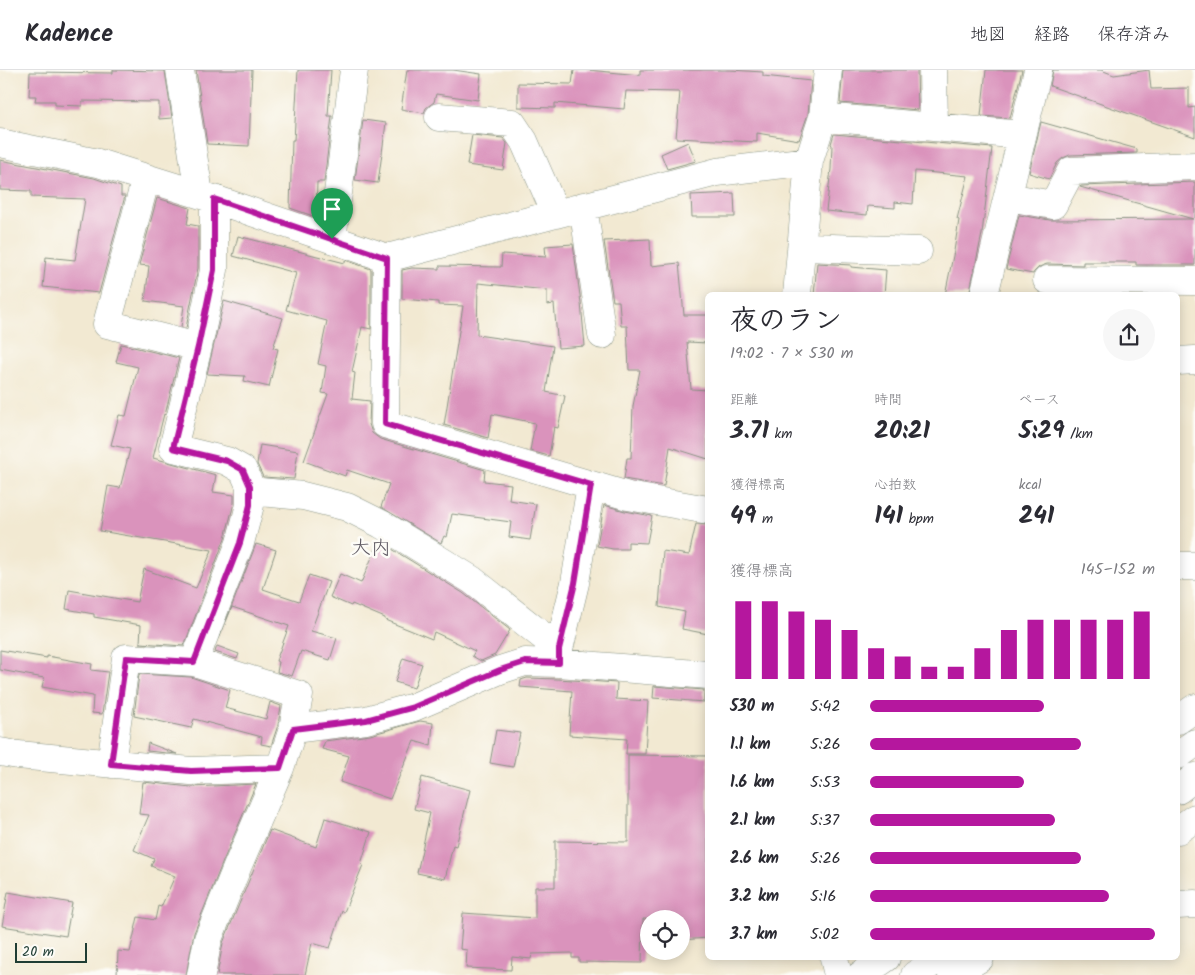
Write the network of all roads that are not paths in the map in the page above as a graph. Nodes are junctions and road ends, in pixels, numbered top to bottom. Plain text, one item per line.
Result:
1 (180, 70) edge
2 (354, 70) edge
3 (828, 70) edge
4 (933, 70) edge
5 (1038, 70) edge
6 (439, 117) dead end
7 (823, 117) junction
8 (934, 128) junction
9 (1022, 135) junction
10 (0, 143) edge
11 (809, 161) junction
12 (1195, 166) edge
13 (146, 178) junction
14 (206, 197) junction
15 (1008, 197) junction
16 (583, 206) junction
17 (556, 214) junction
18 (332, 239) junction
19 (802, 247) junction
20 (918, 251) dead end
21 (387, 258) junction
22 (1047, 280) dead end
23 (1195, 281) edge
24 (1091, 288) edge
25 (797, 292) edge
26 (985, 292) edge
27 (602, 334) dead end
28 (198, 347) junction
29 (1195, 360) edge
30 (1180, 361) edge
31 (591, 485) junction
32 (250, 491) junction
33 (705, 509) edge
34 (1180, 566) edge
35 (1195, 566) edge
36 (559, 656) junction
37 (194, 662) junction
38 (705, 675) edge
39 (1195, 708) edge
40 (1180, 719) edge
41 (293, 729) junction
42 (1195, 743) edge
43 (0, 752) edge
44 (1180, 754) edge
45 (111, 764) junction
46 (280, 768) junction
47 (1195, 777) edge
48 (1180, 788) edge
49 (1195, 818) edge
50 (1180, 829) edge
51 (1195, 904) edge
52 (1180, 905) edge
53 (834, 960) edge
54 (861, 960) edge
55 (883, 960) edge
56 (936, 960) edge
57 (977, 960) edge
58 (201, 975) edge
59 (838, 975) edge
60 (851, 975) edge
61 (861, 975) edge
62 (915, 975) edge
63 (952, 975) edge

1 - 14 street
2 - 18 street
3 - 7 street
4 - 8 street
5 - 9 street
6 - 17 street
7 - 8 street
7 - 11 street
8 - 9 street
9 - 15 street
10 - 13 street
11 - 16 street
11 - 19 street
12 - 15 street
13 - 14 street
13 - 28 street
14 - 18 street
14 - 28 street
15 - 26 street
16 - 17 street
16 - 27 street
17 - 21 street
18 - 21 street
19 - 20 street
19 - 25 street
21 - 31 street
22 - 24 street
23 - 24 street
28 - 32 street
29 - 30 street
31 - 33 street
31 - 36 street
32 - 36 street
32 - 37 street
34 - 35 street
36 - 38 street
36 - 41 street
37 - 41 street
37 - 45 street
39 - 40 street
41 - 46 street
42 - 44 street
43 - 45 street
45 - 46 street
46 - 58 street
47 - 48 street
49 - 50 street
51 - 52 street
53 - 59 street
54 - 60 street
55 - 61 street
56 - 62 street
57 - 63 street

